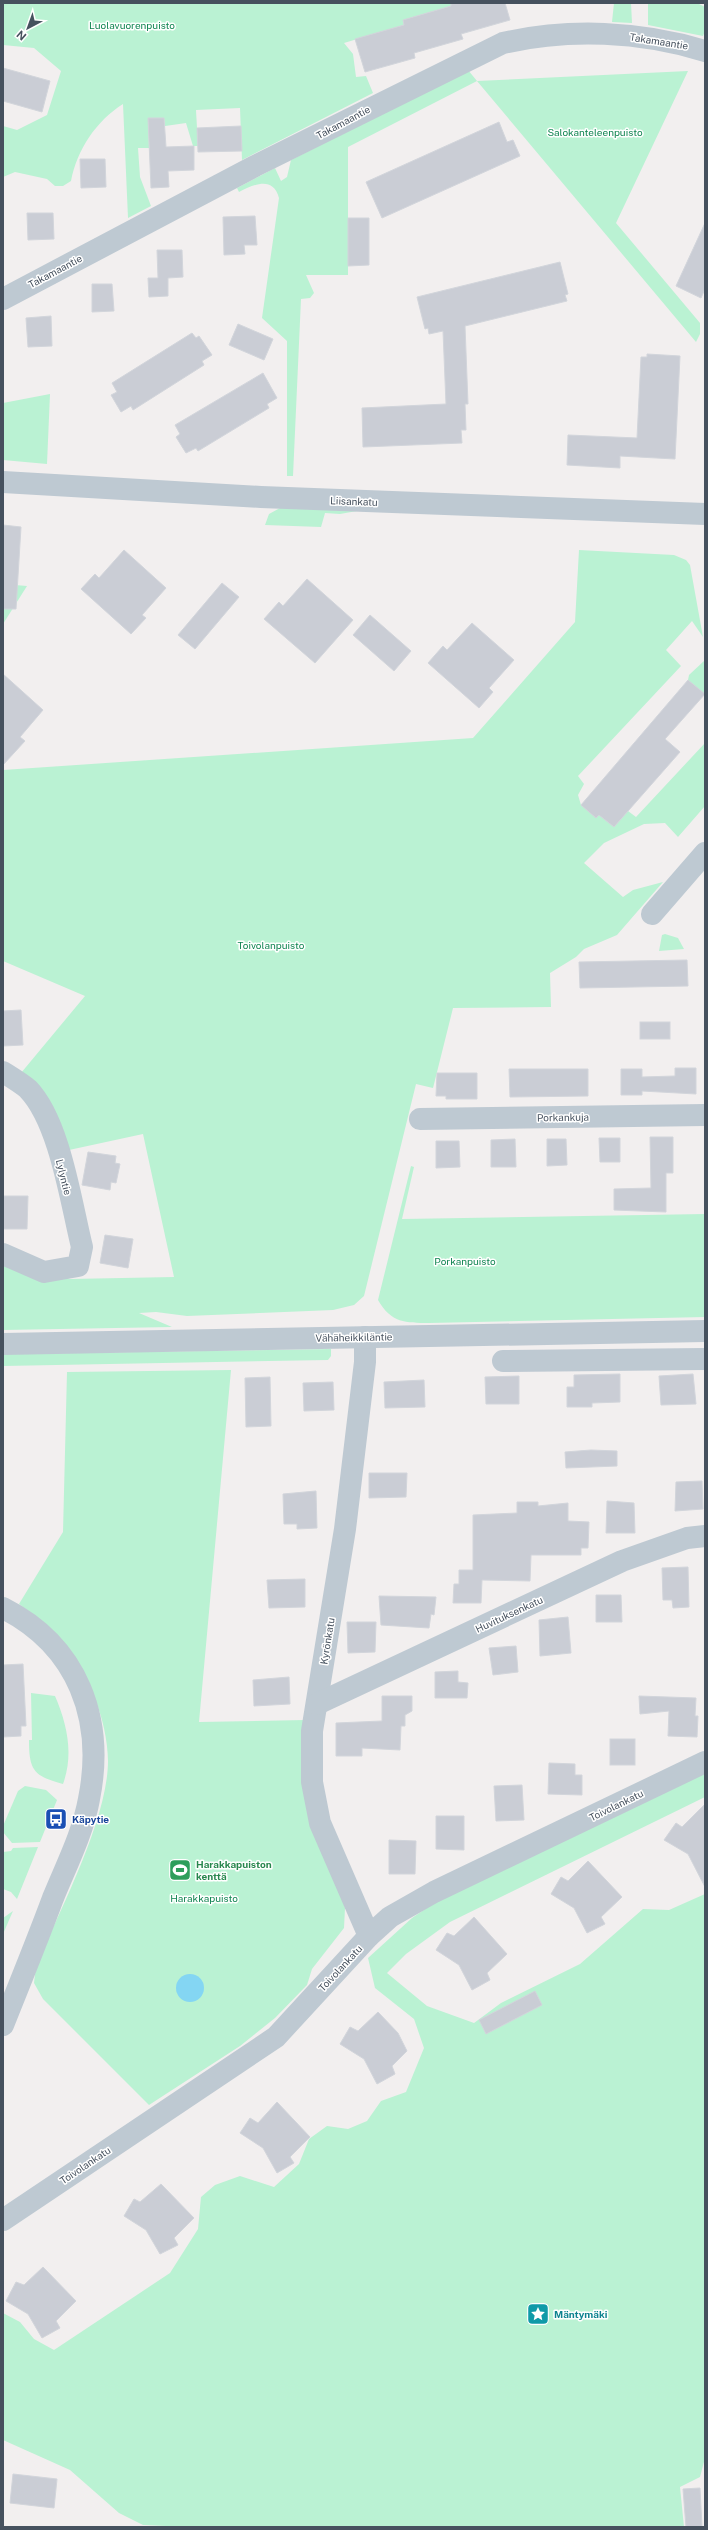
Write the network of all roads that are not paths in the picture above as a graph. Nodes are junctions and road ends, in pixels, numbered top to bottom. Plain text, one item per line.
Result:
1 (705, 51) edge
2 (3, 299) edge
3 (3, 482) edge
4 (705, 514) edge
5 (705, 853) edge
6 (652, 914) dead end
7 (3, 1072) edge
8 (705, 1115) edge
9 (420, 1118) dead end
10 (3, 1254) edge
11 (705, 1331) edge
12 (365, 1337) junction
13 (3, 1344) edge
14 (705, 1359) edge
15 (503, 1362) dead end
16 (705, 1536) edge
17 (3, 1608) edge
18 (317, 1704) junction
19 (705, 1762) edge
20 (369, 1936) junction
21 (3, 2025) edge
22 (3, 2220) edge

1 - 2 street, Takamaantie
3 - 4 street, Liisankatu
5 - 6 street
7 - 10 street, Lylyntie
8 - 9 street, Porkankuja
11 - 12 street, Vähäheikkiläntie
12 - 13 street, Vähäheikkiläntie
12 - 18 street, Kyrönkatu
14 - 15 street
16 - 18 street, Huvituksenkatu
17 - 21 street
18 - 20 street, Kyrönkatu
19 - 20 street, Toivolankatu
20 - 22 street, Toivolankatu

